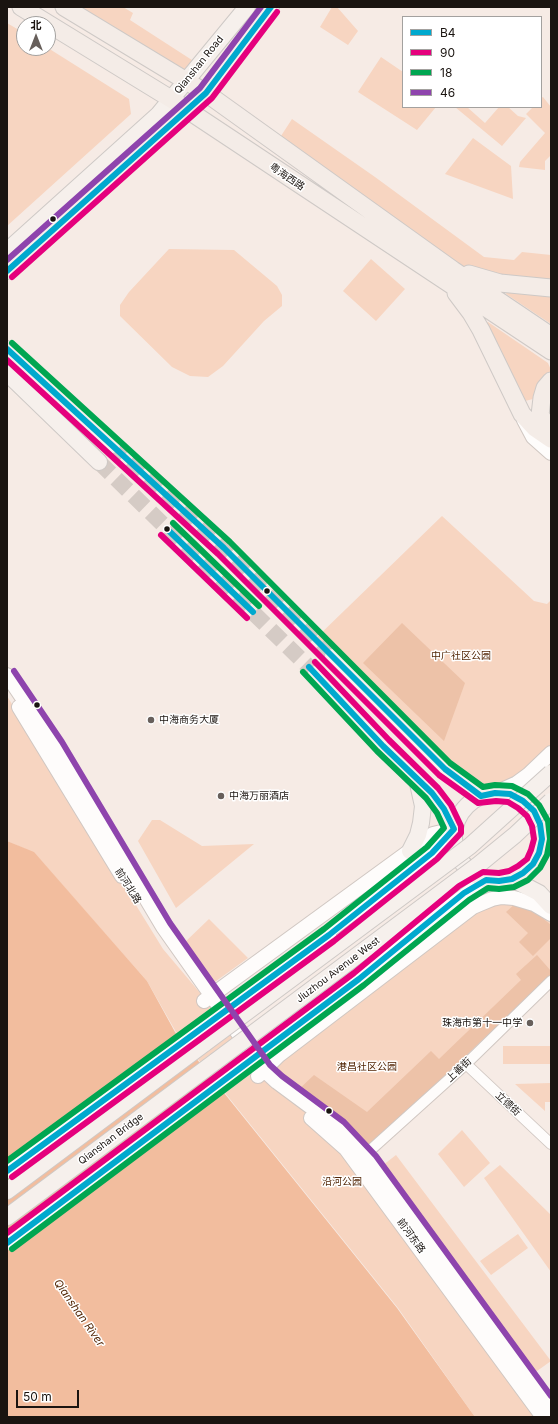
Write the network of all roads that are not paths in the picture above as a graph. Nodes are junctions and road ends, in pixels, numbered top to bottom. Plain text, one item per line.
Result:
1 (22, 7) edge
2 (64, 7) edge
3 (247, 7) edge
4 (271, 7) edge
5 (186, 81) junction
6 (206, 93) junction
7 (171, 99) junction
8 (187, 110) junction
9 (7, 251) edge
10 (7, 271) edge
11 (450, 276) junction
12 (551, 288) edge
13 (551, 336) edge
14 (7, 349) edge
15 (551, 351) edge
16 (7, 373) edge
17 (551, 381) edge
18 (522, 414) junction
19 (551, 428) edge
20 (551, 439) edge
21 (112, 445) tunnel mouth
22 (551, 453) edge
23 (99, 462) tunnel mouth
24 (333, 657) tunnel mouth
25 (316, 674) tunnel mouth
26 (7, 675) edge
27 (7, 691) edge
28 (551, 753) edge
29 (551, 773) edge
30 (417, 778) junction
31 (488, 794) junction
32 (551, 801) edge
33 (454, 829) junction
34 (547, 832) edge
35 (410, 851) junction
36 (551, 854) edge
37 (512, 879) junction
38 (486, 880) junction
39 (551, 906) edge
40 (551, 914) edge
41 (551, 981) edge
42 (207, 999) junction
43 (205, 1043) joint
44 (216, 1061) joint
45 (466, 1064) junction
46 (261, 1073) junction
47 (551, 1144) edge
48 (364, 1155) junction
49 (7, 1172) edge
50 (7, 1191) edge
51 (7, 1217) edge
52 (7, 1243) edge
53 (528, 1378) junction
54 (551, 1390) edge
55 (551, 1410) edge
56 (543, 1417) edge

1 - 7 highway, 粤海西路
2 - 5 highway, 粤海西路
3 - 5 main road, Qianshan Road
4 - 6 main road, Qianshan Road
5 - 6 highway, 粤海西路
5 - 7 main road, Qianshan Road
6 - 8 main road, Qianshan Road
6 - 11 highway, 粤海西路
7 - 8 highway, 粤海西路
7 - 9 main road, Qianshan Road
8 - 10 main road, Qianshan Road
8 - 11 highway, 粤海西路
11 - 12 highway
11 - 13 highway, 粤海西路
11 - 15 highway, 粤海西路
11 - 18 highway
14 - 21 main road
16 - 23 main road
17 - 19 highway
18 - 20 highway
18 - 22 main road
24 - 31 main road
25 - 30 main road
26 - 42 main road, 前河北路
27 - 42 main road, 前河北路
28 - 31 main road
29 - 43 main road, Jiuzhou Avenue West, bridge
30 - 33 main road
30 - 35 main road
31 - 33 main road
31 - 34 main road
32 - 44 main road, Jiuzhou Avenue West, bridge
33 - 35 main road
33 - 38 main road
33 - 49 main road, bridge
34 - 36 main road
34 - 37 main road
35 - 42 main road
37 - 38 main road
37 - 39 main road
38 - 52 main road, bridge
40 - 46 main road
41 - 45 street, 上善街
42 - 46 main road, 前河北路
43 - 50 main road, Qianshan Bridge
44 - 51 main road, Qianshan Bridge
45 - 47 street, 立德街
45 - 48 street, 上善街
46 - 48 main road, 前河东路
46 - 56 main road, 前河东路
48 - 53 main road, 前河东路
53 - 54 main road
53 - 55 main road, 前河东路

